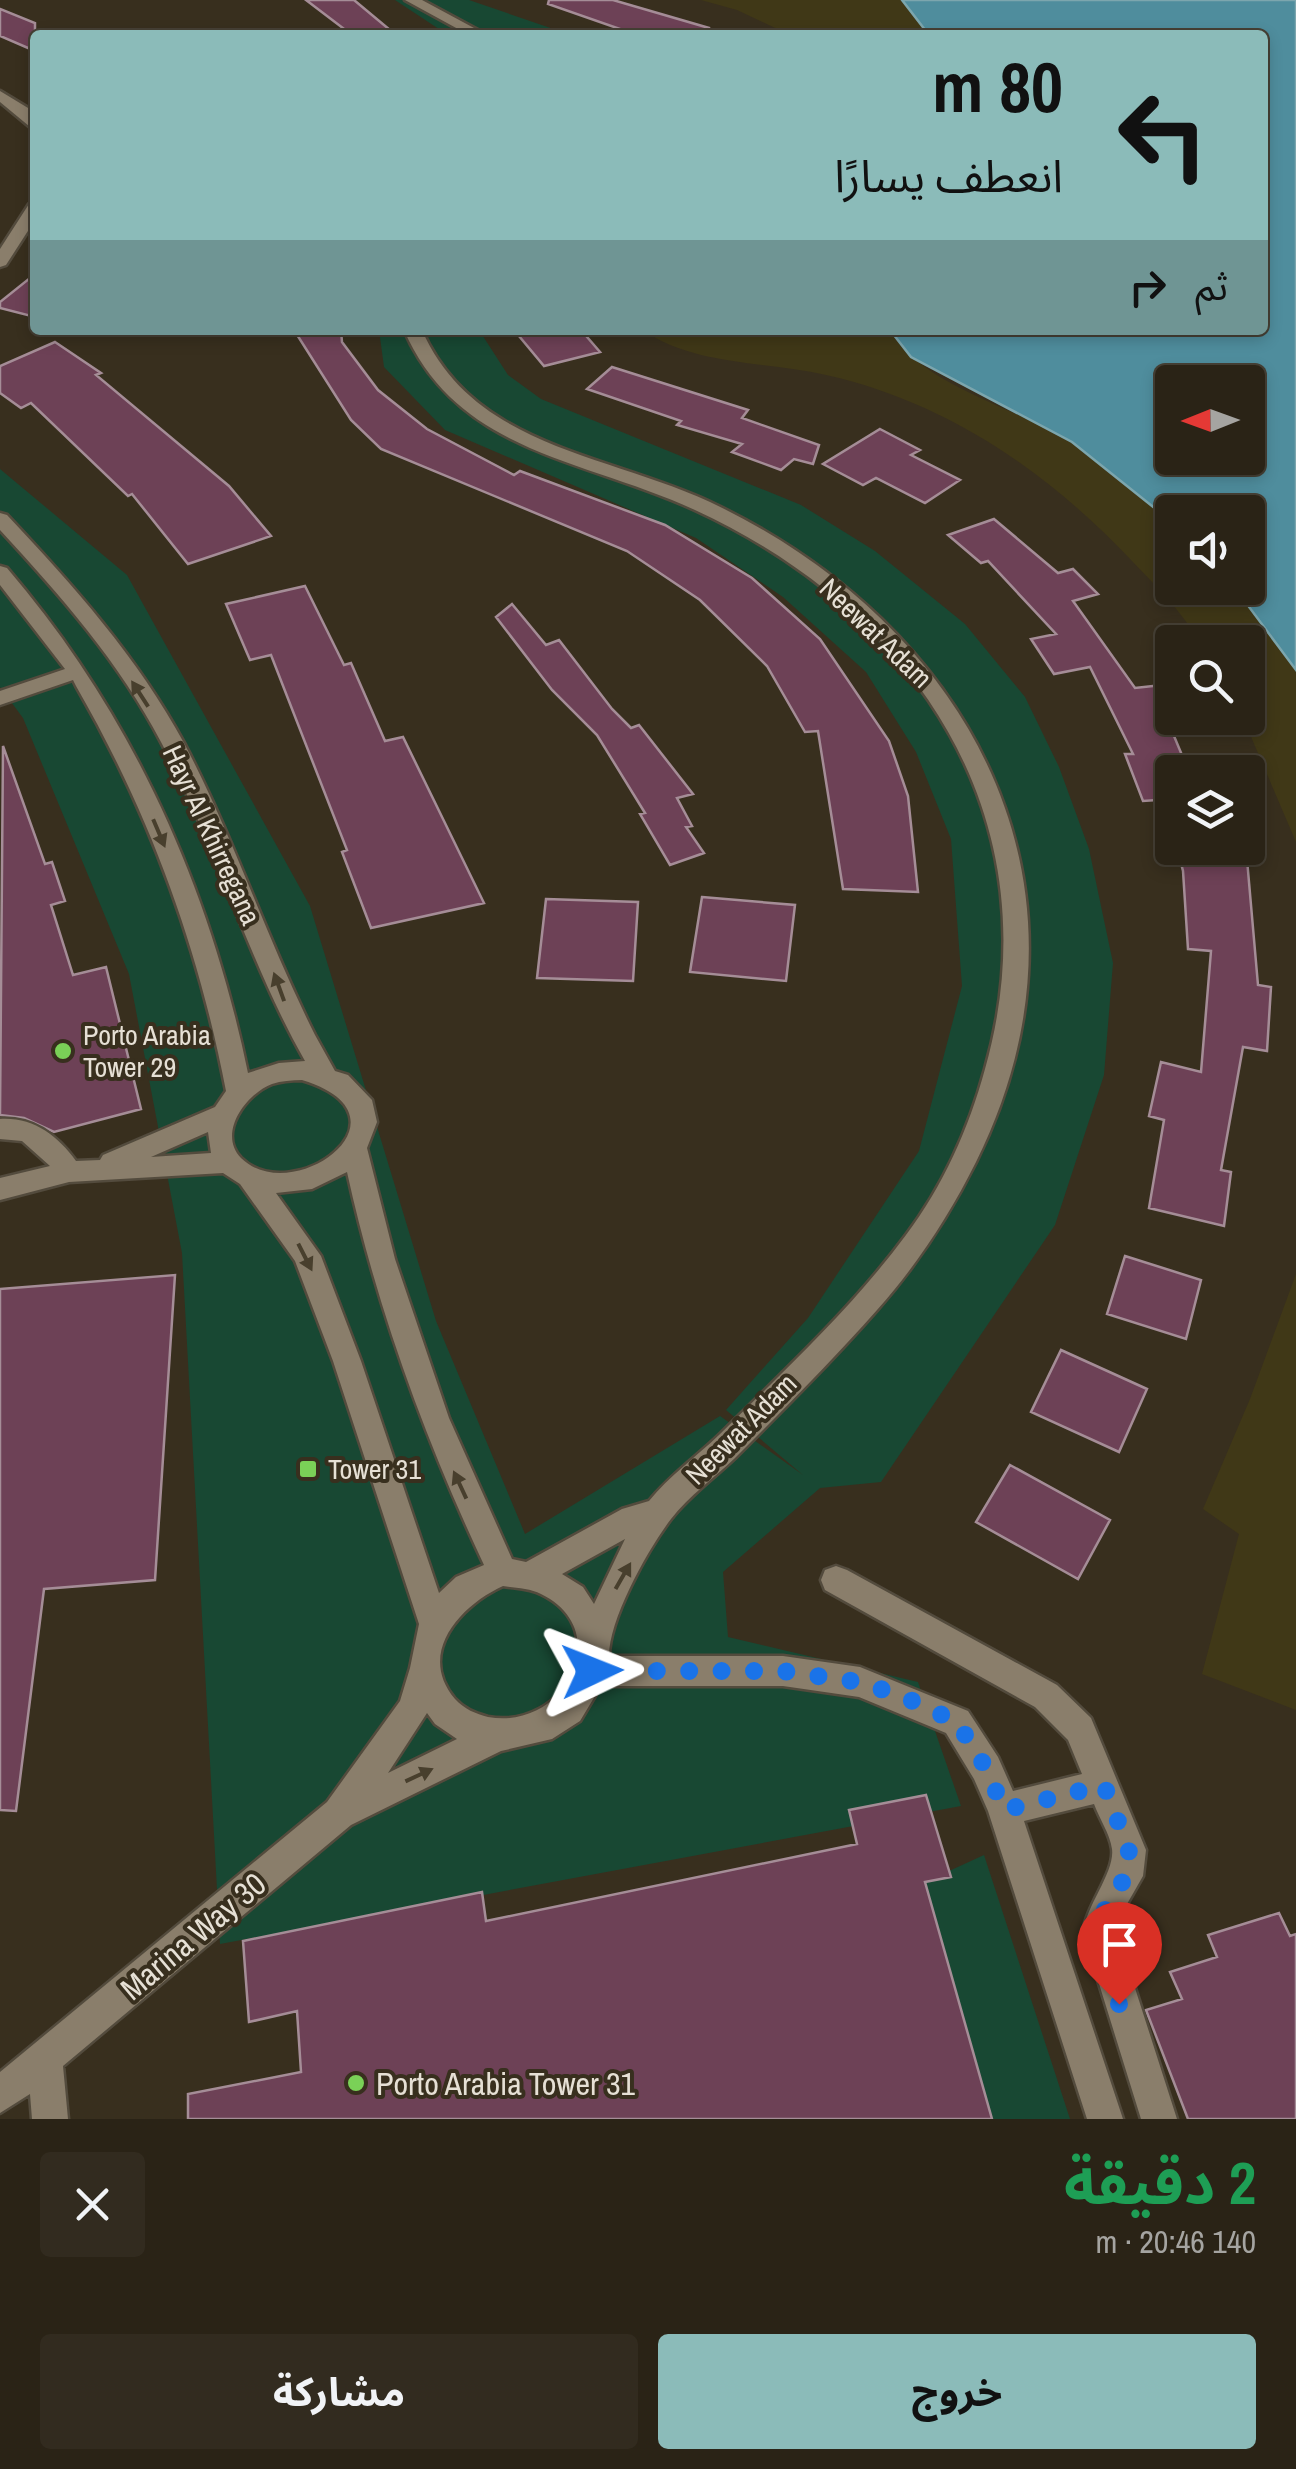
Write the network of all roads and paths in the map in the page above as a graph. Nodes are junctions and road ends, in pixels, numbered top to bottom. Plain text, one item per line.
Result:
1 (412, 0) edge
2 (470, 30) edge
3 (0, 95) edge
4 (30, 118) edge
5 (30, 215) edge
6 (0, 262) edge
7 (415, 335) edge
8 (0, 519) edge
9 (0, 572) edge
10 (76, 672) junction
11 (0, 698) edge
12 (324, 1073) junction
13 (239, 1092) junction
14 (222, 1115) junction
15 (0, 1129) edge
16 (355, 1150) junction
17 (240, 1170) junction
18 (81, 1171) junction
19 (0, 1188) edge
20 (658, 1512) junction
21 (518, 1573) junction
22 (836, 1580) dead end
23 (432, 1622) junction
24 (594, 1657) junction
25 (425, 1671) junction
26 (498, 1735) junction
27 (1104, 1785) junction
28 (1004, 1810) junction
29 (338, 1814) junction
30 (44, 2055) junction
31 (0, 2095) edge
32 (50, 2119) edge
33 (1105, 2119) edge
34 (1159, 2119) edge

1 - 2 street
3 - 4 street
5 - 6 street
7 - 20 street, Neewat Adam
12 -> 8 street, Hayr Al Khirregana
9 - 10 street, Hayr Al Khirregana
10 - 11 street
10 -> 13 street, Hayr Al Khirregana
12 - 13 street
12 - 16 street
13 - 14 street
14 - 17 street
14 - 18 street
15 - 18 street
16 - 17 street
21 -> 16 street
17 - 18 street
17 -> 23 street
18 - 19 street
20 - 21 street, Neewat Adam
24 -> 20 street, Neewat Adam
21 - 23 street
21 - 24 street
22 - 27 street
23 - 25 street
24 - 26 street
24 - 28 street
25 - 26 street
25 - 29 street, Marina Way 30
29 -> 26 street, Marina Way 30
27 - 28 street
27 - 34 street
28 - 33 street
29 - 30 street, Marina Way 30
30 - 31 street, Marina Way 30
30 - 32 street

